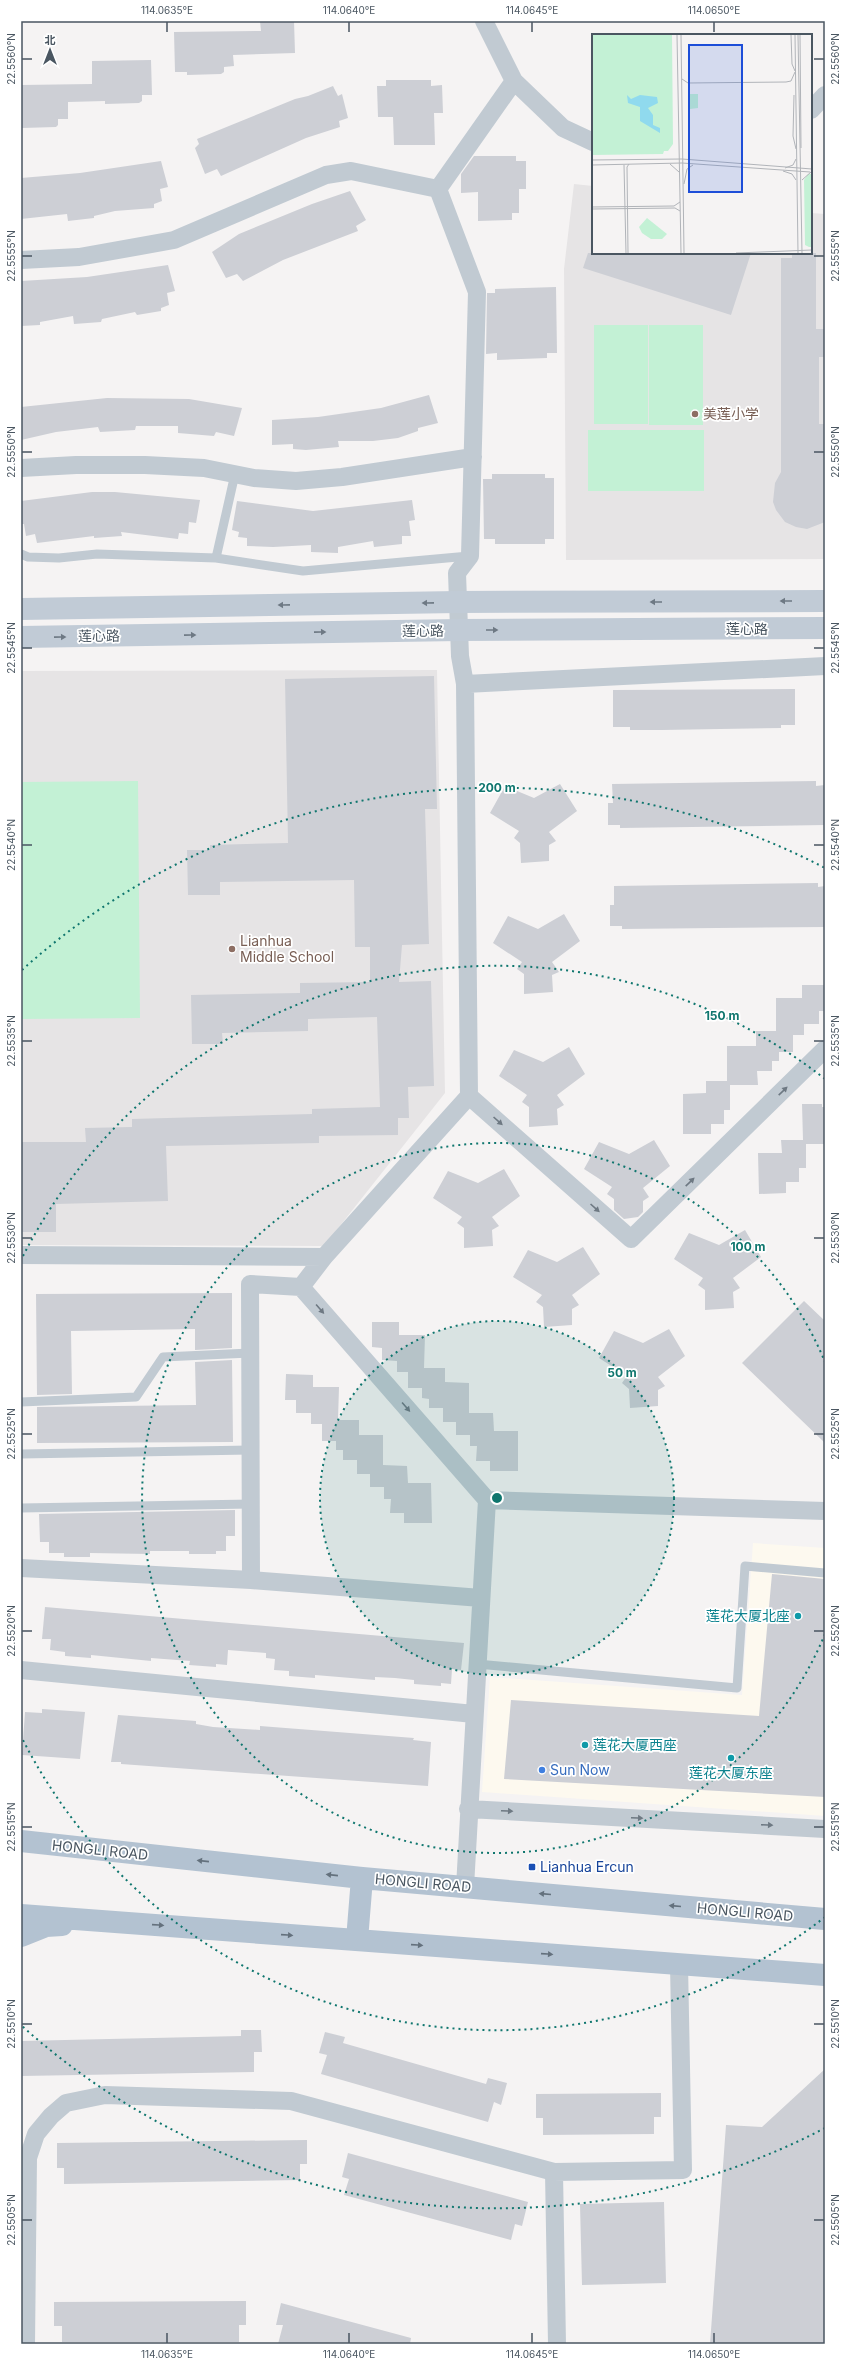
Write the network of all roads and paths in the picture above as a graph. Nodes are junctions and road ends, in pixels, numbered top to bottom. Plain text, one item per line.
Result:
1 (484, 21) edge
2 (514, 81) junction
3 (825, 95) edge
4 (812, 109) edge
5 (592, 142) edge
6 (438, 190) junction
7 (21, 260) edge
8 (473, 457) junction
9 (21, 468) edge
10 (235, 474) junction
11 (21, 554) edge
12 (470, 556) junction
13 (216, 558) junction
14 (825, 601) edge
15 (458, 602) junction
16 (21, 609) edge
17 (825, 628) edge
18 (459, 630) junction
19 (21, 638) edge
20 (825, 666) edge
21 (465, 684) junction
22 (825, 1049) edge
23 (469, 1096) junction
24 (21, 1255) edge
25 (324, 1258) junction
26 (301, 1287) junction
27 (250, 1353) junction
28 (21, 1402) edge
29 (250, 1450) junction
30 (21, 1454) edge
31 (487, 1500) junction
32 (251, 1504) junction
33 (21, 1508) edge
34 (825, 1511) edge
35 (21, 1568) edge
36 (825, 1573) edge
37 (251, 1580) junction
38 (481, 1598) junction
39 (477, 1664) junction
40 (21, 1670) edge
41 (474, 1714) junction
42 (468, 1809) junction
43 (21, 1826) edge
44 (825, 1829) edge
45 (21, 1841) edge
46 (111, 1852) junction
47 (362, 1878) junction
48 (465, 1887) junction
49 (21, 1915) edge
50 (825, 1918) edge
51 (125, 1923) junction
52 (21, 1936) edge
53 (357, 1940) junction
54 (678, 1964) junction
55 (825, 1975) edge
56 (554, 2172) junction
57 (26, 2344) edge
58 (557, 2344) edge

1 - 2 street
2 - 5 street
2 - 6 street
3 - 4 street
6 - 7 street
6 - 8 street
8 - 10 street
8 - 12 street
9 - 10 street
10 - 13 lane
11 - 13 lane
12 - 13 lane
12 - 15 street
14 -> 15 main road, 莲心路
15 -> 16 main road, 莲心路
15 - 18 street
18 -> 17 main road, 莲心路
19 -> 18 main road, 莲心路
18 - 21 street
20 - 21 street
21 - 23 street
23 -> 22 street
23 - 25 street
24 - 25 street
25 - 26 street
26 - 27 street
26 -> 31 street
27 - 28 lane
27 - 29 street
29 - 30 lane
29 - 32 street
31 - 34 street
31 - 38 street
32 - 33 lane
32 - 37 street
35 - 37 street
36 - 39 lane
37 - 38 street
38 - 39 street
39 - 41 street
40 - 41 street
41 - 42 street
42 -> 44 street
42 - 48 street
43 - 46 main road
45 - 46 main road, HONGLI ROAD
47 -> 46 main road, HONGLI ROAD
47 - 48 main road, HONGLI ROAD
47 - 53 main road
50 -> 48 main road, HONGLI ROAD
49 - 51 main road
51 - 52 main road
51 -> 53 main road
53 -> 54 main road
54 - 55 main road
54 - 56 street
56 - 57 street
56 - 58 street

